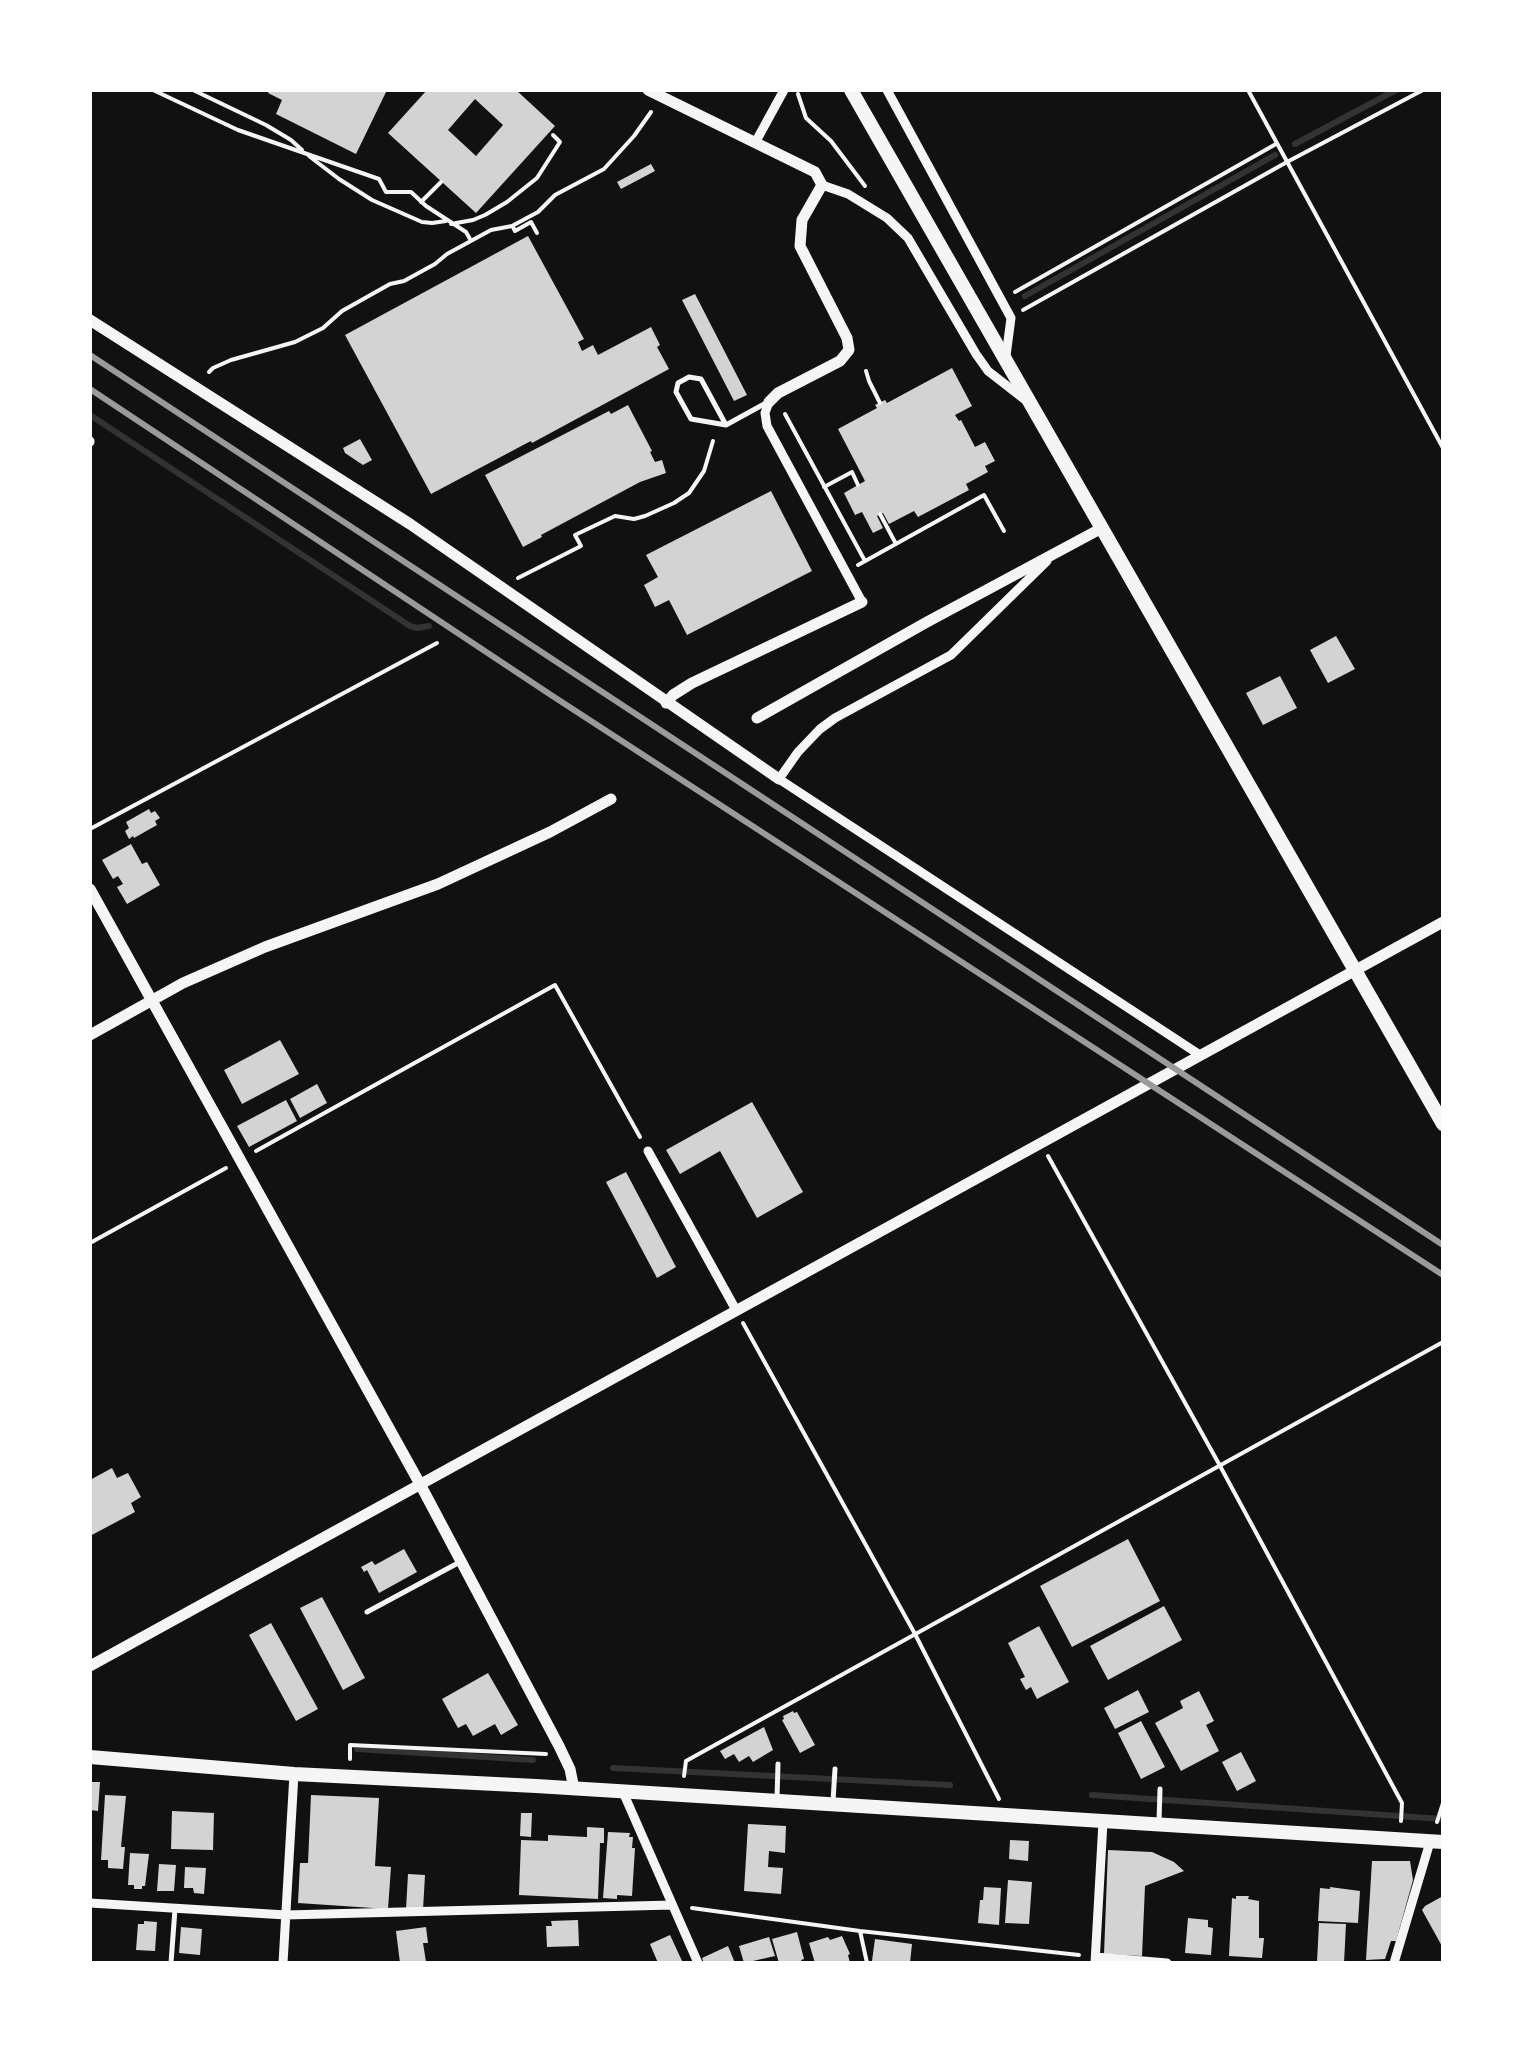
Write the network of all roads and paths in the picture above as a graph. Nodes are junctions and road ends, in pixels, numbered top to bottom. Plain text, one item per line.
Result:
1 (152, 90) edge
2 (193, 90) edge
3 (648, 90) edge
4 (784, 90) edge
5 (796, 90) edge
6 (851, 90) edge
7 (888, 90) edge
8 (1248, 90) edge
9 (1423, 90) edge
10 (651, 112) dead end
11 (553, 135) dead end
12 (755, 143) junction
13 (1278, 146) junction
14 (304, 152) junction
15 (1286, 160) junction
16 (441, 182) dead end
17 (822, 185) junction
18 (874, 193) dead end
19 (422, 202) junction
20 (538, 212) junction
21 (449, 222) junction
22 (532, 222) junction
23 (512, 226) junction
24 (538, 233) dead end
25 (471, 241) junction
26 (1002, 300) junction
27 (1010, 318) junction
28 (90, 320) edge
29 (1006, 358) junction
30 (866, 370) dead end
31 (209, 372) dead end
32 (769, 402) junction
33 (880, 402) dead end
34 (1034, 407) junction
35 (785, 414) dead end
36 (726, 425) junction
37 (713, 441) dead end
38 (1443, 448) edge
39 (858, 485) dead end
40 (824, 486) junction
41 (880, 514) dead end
42 (1102, 528) junction
43 (1004, 531) dead end
44 (896, 544) junction
45 (1056, 552) junction
46 (865, 561) junction
47 (860, 576) dead end
48 (518, 578) dead end
49 (862, 602) joint
50 (437, 643) dead end
51 (666, 703) junction
52 (757, 718) dead end
53 (778, 779) junction
54 (611, 799) dead end
55 (90, 829) edge
56 (90, 888) edge
57 (1443, 922) edge
58 (1355, 970) junction
59 (152, 1000) junction
60 (90, 1034) edge
61 (1200, 1055) junction
62 (1443, 1124) edge
63 (1041, 1143) junction
64 (648, 1151) joint
65 (240, 1160) junction
66 (90, 1243) edge
67 (736, 1310) junction
68 (1443, 1342) edge
69 (1220, 1464) junction
70 (420, 1484) junction
71 (460, 1561) junction
72 (367, 1612) dead end
73 (915, 1634) junction
74 (90, 1666) edge
75 (546, 1754) dead end
76 (90, 1757) edge
77 (350, 1760) dead end
78 (778, 1768) dead end
79 (835, 1769) dead end
80 (294, 1774) junction
81 (684, 1777) dead end
82 (574, 1789) junction
83 (1160, 1789) dead end
84 (623, 1792) junction
85 (776, 1801) junction
86 (1443, 1803) edge
87 (832, 1804) junction
88 (1001, 1814) junction
89 (1103, 1822) junction
90 (1400, 1823) dead end
91 (1436, 1824) dead end
92 (1159, 1826) junction
93 (1437, 1842) edge
94 (90, 1902) edge
95 (672, 1906) junction
96 (175, 1909) junction
97 (286, 1915) junction
98 (860, 1931) junction
99 (1096, 1960) edge
100 (172, 1963) edge
101 (283, 1963) edge
102 (698, 1963) edge
103 (866, 1963) edge
104 (1168, 1963) edge
105 (1394, 1963) edge

1 - 14 path
2 - 14 path
3 - 12 street
4 - 12 street
5 - 18 path
6 - 29 main road
7 - 26 street
8 - 13 path
9 - 15 path
10 - 20 path
11 - 21 path
12 - 17 street
13 - 15 path
13 - 26 path
14 - 19 path
14 - 21 path
15 - 27 path
15 - 38 path
16 - 19 path
17 - 32 street
17 - 34 street
19 - 21 path
20 - 22 path
20 - 23 path
21 - 25 path
22 - 23 path
22 - 24 path
23 - 25 path
25 - 31 path
26 - 27 street
27 - 29 street
28 - 51 street
29 - 34 main road
30 - 33 path
32 - 36 lane
32 - 49 street
34 - 42 main road
35 - 40 path
36 - 36 lane
37 - 48 path
39 - 40 path
40 - 46 path
41 - 44 path
42 - 45 street
42 - 58 main road
43 - 44 path
44 - 46 path
45 - 52 street
45 - 53 street
46 - 47 path
49 - 51 street
50 - 55 path
51 - 53 street
53 - 61 street
54 - 59 street
56 - 59 street
57 - 58 street
58 - 61 street
58 - 62 main road
59 - 60 street
59 - 65 street
61 - 63 street
63 - 67 street
63 - 69 path
64 - 65 path
64 - 67 street
65 - 66 path
65 - 70 street
67 - 70 street
67 - 73 path
68 - 69 path
69 - 73 path
69 - 90 path
70 - 71 street
70 - 74 street
71 - 72 lane
71 - 82 street
73 - 81 path
73 - 88 path
75 - 77 path
76 - 80 main road
78 - 85 lane
79 - 87 lane
80 - 82 main road
80 - 97 street
82 - 84 main road
83 - 92 lane
84 - 85 main road
84 - 95 street
85 - 87 main road
86 - 91 path
87 - 88 main road
88 - 89 main road
89 - 92 main road
89 - 99 street
92 - 93 main road
93 - 105 street
94 - 96 street
95 - 97 street
95 - 98 path
95 - 102 street
96 - 97 street
96 - 100 lane
97 - 101 street
98 - 99 path
98 - 103 path
99 - 104 street

